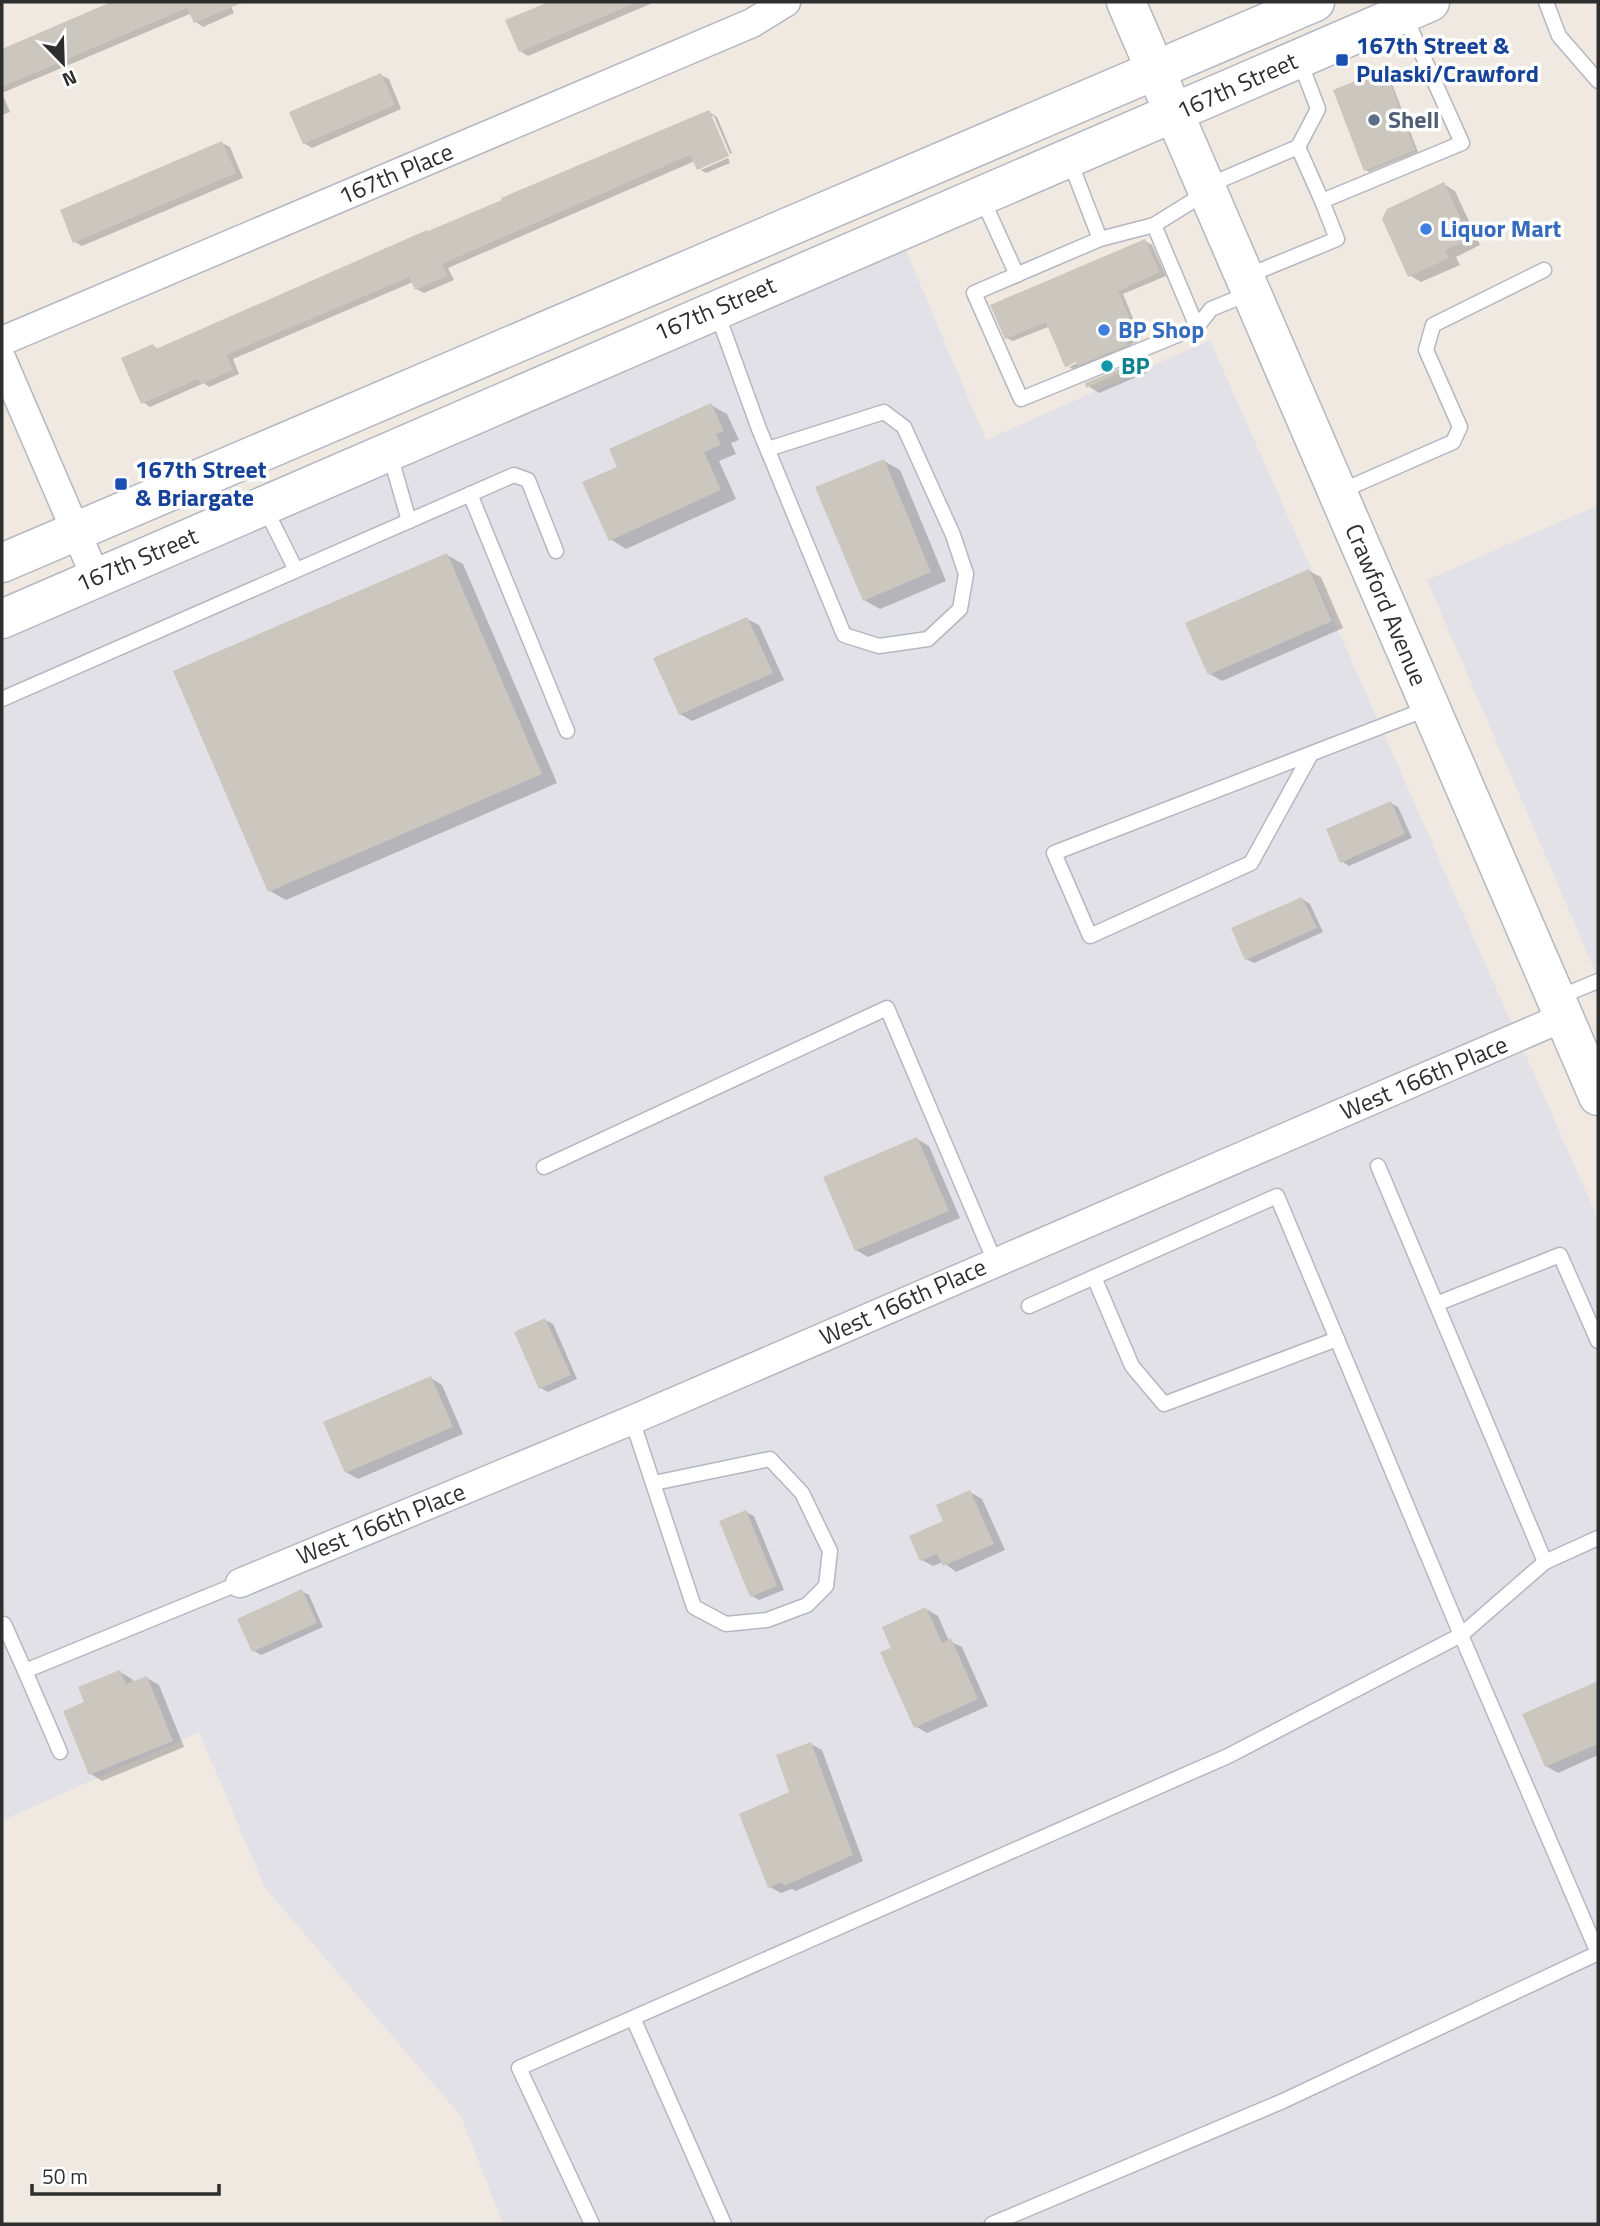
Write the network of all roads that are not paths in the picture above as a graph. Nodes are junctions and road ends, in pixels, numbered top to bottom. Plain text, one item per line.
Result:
1 (786, 2) edge
2 (1126, 2) edge
3 (1315, 2) edge
4 (1546, 2) edge
5 (1417, 7) edge
6 (1299, 58) junction
7 (1155, 70) junction
8 (1598, 81) edge
9 (1174, 113) junction
10 (1298, 147) junction
11 (1069, 158) junction
12 (1206, 189) junction
13 (980, 194) junction
14 (1322, 201) junction
15 (1154, 225) junction
16 (1100, 239) junction
17 (1544, 270) dead end
18 (1017, 275) junction
19 (1248, 285) junction
20 (716, 309) junction
21 (1197, 327) junction
22 (2, 341) edge
23 (2, 360) edge
24 (768, 449) junction
25 (389, 450) junction
26 (1338, 492) junction
27 (470, 494) junction
28 (263, 505) junction
29 (409, 521) junction
30 (75, 531) junction
31 (556, 551) dead end
32 (2, 563) edge
33 (296, 570) junction
34 (96, 578) junction
35 (2, 619) edge
36 (2, 699) edge
37 (1430, 707) junction
38 (567, 731) dead end
39 (1311, 754) junction
40 (1598, 981) edge
41 (1560, 1008) junction
42 (1598, 1096) edge
43 (1378, 1166) dead end
44 (544, 1167) dead end
45 (995, 1262) junction
46 (1094, 1277) junction
47 (1436, 1304) junction
48 (1029, 1306) dead end
49 (1337, 1339) junction
50 (1598, 1341) edge
51 (632, 1420) junction
52 (654, 1483) junction
53 (1598, 1538) edge
54 (1545, 1562) junction
55 (240, 1583) joint
56 (4, 1625) dead end
57 (1461, 1635) junction
58 (24, 1671) junction
59 (60, 1752) dead end
60 (1598, 1953) edge
61 (633, 2018) junction
62 (592, 2224) edge
63 (724, 2224) edge
64 (992, 2224) edge

1 - 22 street, 167th Place
2 - 7 main road, Crawford Avenue
3 - 7 main road, 167th Street
4 - 8 lane
5 - 6 main road, 167th Street
5 - 14 lane
6 - 9 main road, 167th Street
6 - 10 lane
7 - 9 main road, Crawford Avenue
7 - 30 main road, 167th Street
9 - 11 main road, 167th Street
9 - 12 main road, Crawford Avenue
10 - 12 lane
10 - 14 lane
11 - 13 main road, 167th Street
11 - 16 lane
12 - 15 lane
12 - 19 main road, Crawford Avenue
13 - 18 lane
13 - 20 main road, 167th Street
14 - 19 lane
15 - 16 lane
15 - 21 lane
16 - 18 lane
17 - 26 lane
18 - 21 lane
19 - 21 lane
19 - 26 main road, Crawford Avenue
20 - 24 lane
20 - 25 main road, 167th Street
23 - 30 street
24 - 24 lane
25 - 28 main road, 167th Street
25 - 29 lane
26 - 37 main road, Crawford Avenue
27 - 29 lane
27 - 31 lane
27 - 38 lane
28 - 33 lane
28 - 34 main road, 167th Street
29 - 33 lane
30 - 32 main road, 167th Street
30 - 34 street
33 - 36 lane
34 - 35 main road, 167th Street
37 - 39 lane
37 - 41 main road, Crawford Avenue
39 - 39 lane
40 - 41 lane
41 - 42 main road, Crawford Avenue
41 - 45 street, West 166th Place
43 - 47 lane
44 - 45 lane
45 - 51 street, West 166th Place
46 - 48 lane
46 - 49 lane
46 - 49 lane
47 - 50 lane
47 - 54 lane
49 - 57 lane
51 - 52 lane
51 - 55 street, West 166th Place
52 - 52 lane
53 - 54 lane
54 - 57 lane
55 - 58 lane
56 - 58 lane
57 - 60 lane
57 - 61 lane
58 - 59 lane
60 - 64 lane
61 - 62 lane
61 - 63 lane

